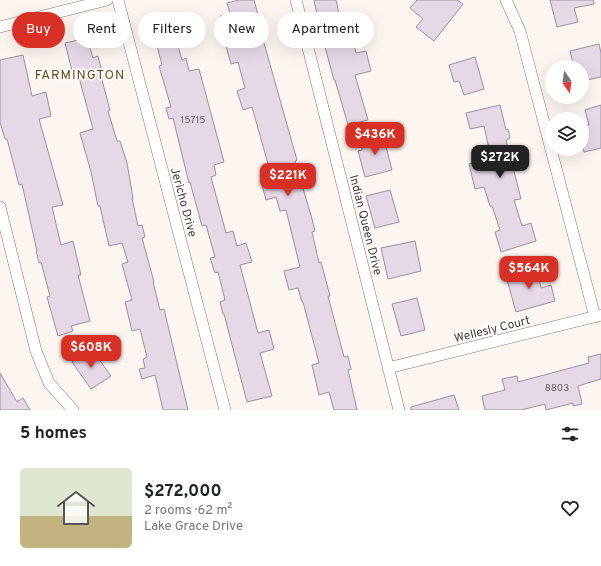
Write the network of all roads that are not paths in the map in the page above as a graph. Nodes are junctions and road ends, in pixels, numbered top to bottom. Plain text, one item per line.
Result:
1 (107, 0) edge
2 (118, 0) edge
3 (296, 0) edge
4 (506, 0) edge
5 (0, 27) edge
6 (0, 208) edge
7 (598, 316) edge
8 (388, 368) junction
9 (73, 410) edge
10 (225, 410) edge
11 (399, 410) edge

1 - 5 street
2 - 10 street, Jericho Drive
3 - 8 street, Indian Queen Drive
4 - 7 street
6 - 9 street
7 - 8 street, Wellesly Court
8 - 11 street, Indian Queen Drive

